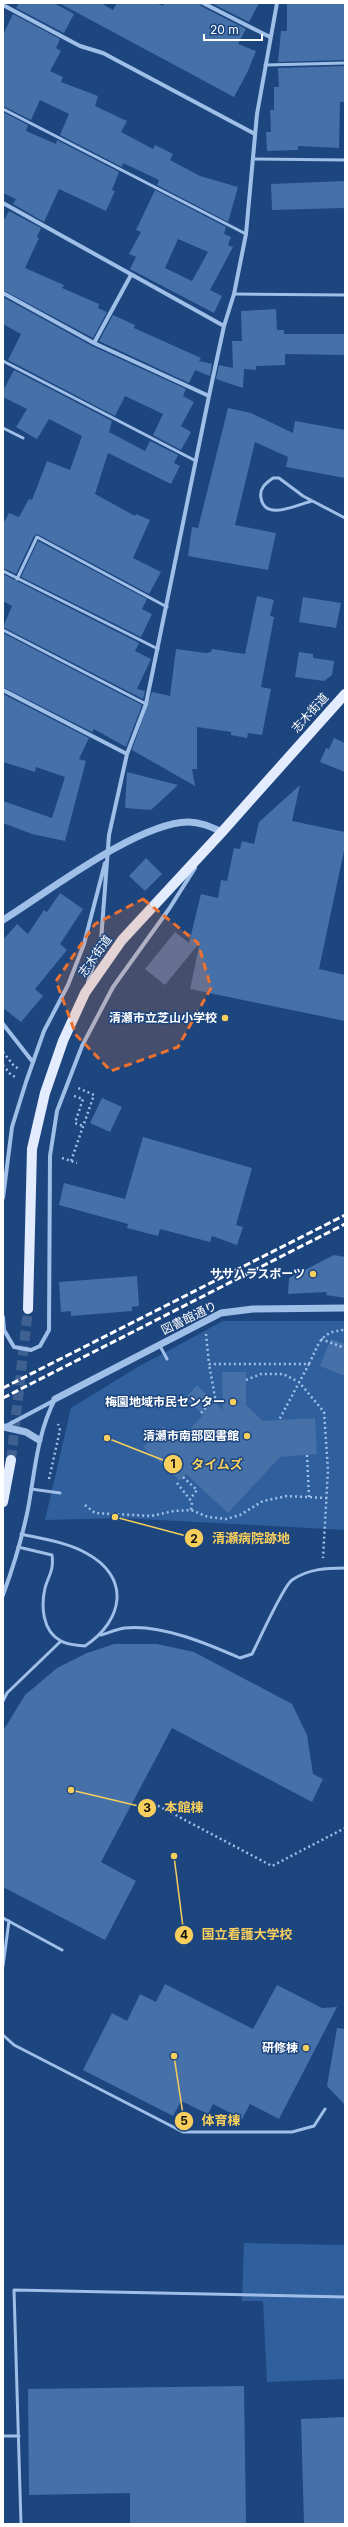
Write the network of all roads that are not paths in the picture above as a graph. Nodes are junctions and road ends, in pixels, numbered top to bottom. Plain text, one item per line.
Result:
1 (203, 3) edge
2 (277, 3) edge
3 (3, 5) edge
4 (270, 37) junction
5 (345, 63) edge
6 (265, 65) junction
7 (3, 109) edge
8 (255, 134) junction
9 (253, 159) junction
10 (345, 160) edge
11 (3, 203) edge
12 (246, 234) junction
13 (131, 275) junction
14 (3, 293) edge
15 (234, 294) junction
16 (345, 295) edge
17 (224, 326) junction
18 (94, 343) junction
19 (3, 361) edge
20 (209, 396) junction
21 (3, 428) edge
22 (23, 438) dead end
23 (196, 461) junction
24 (312, 501) junction
25 (345, 518) edge
26 (3, 571) edge
27 (18, 579) junction
28 (167, 607) junction
29 (3, 630) edge
30 (158, 649) junction
31 (3, 690) edge
32 (345, 694) edge
33 (146, 704) junction
34 (127, 754) junction
35 (222, 832) junction
36 (206, 850) junction
37 (108, 853) junction
38 (3, 920) edge
39 (85, 993) junction
40 (3, 1024) edge
41 (32, 1061) junction
42 (3, 1198) edge
43 (345, 1308) edge
44 (28, 1310) tunnel mouth
45 (3, 1317) edge
46 (160, 1344) junction
47 (167, 1359) dead end
48 (55, 1399) junction
49 (4, 1427) edge
50 (39, 1440) junction
51 (11, 1460) tunnel mouth
52 (31, 1489) junction
53 (60, 1493) dead end
54 (3, 1502) edge
55 (21, 1534) junction
56 (18, 1547) junction
57 (345, 1568) edge
58 (3, 1595) edge
59 (101, 1635) junction
60 (61, 1641) junction
61 (3, 1701) edge
62 (3, 1918) edge
63 (9, 1921) junction
64 (62, 1950) dead end
65 (3, 1966) edge
66 (3, 2035) edge
67 (325, 2109) dead end
68 (345, 2297) edge
69 (3, 2436) edge
70 (19, 2436) junction
71 (21, 2524) edge

1 - 4 street
2 - 4 street
3 - 8 street
4 - 6 street
5 - 6 lane
6 - 8 street
7 - 12 lane
8 - 9 street
9 - 10 lane
9 - 12 street
11 - 13 street
12 - 15 street
13 - 17 street
13 - 18 street
14 - 18 street
15 - 16 lane
15 - 17 street
17 - 20 street
18 - 20 street
19 - 23 lane
20 - 23 street
21 - 22 lane
23 - 28 street
24 - 24 lane
24 - 25 lane
26 - 27 lane
27 - 28 lane
27 - 30 lane
28 - 30 street
29 - 33 lane
30 - 33 street
31 - 34 street
32 - 35 main road, 志木街道
33 - 34 street
34 - 37 street
35 - 36 main road, 志木街道
35 - 37 street
36 - 39 main road, 志木街道
36 - 45 street
37 - 38 street
37 - 39 street
37 - 41 street
39 - 44 main road, 志木街道
40 - 41 street
41 - 42 street
43 - 46 street, 図書館通り
46 - 47 lane
46 - 48 street, 図書館通り
48 - 49 street
48 - 50 street
49 - 50 street
50 - 52 street
51 - 54 main road
52 - 53 lane
52 - 55 street
55 - 56 street
55 - 59 lane
56 - 58 street
56 - 60 lane
57 - 59 lane
59 - 60 lane
60 - 61 lane
62 - 63 lane
63 - 64 lane
63 - 65 lane
66 - 67 lane
68 - 70 lane
69 - 70 lane
70 - 71 lane

